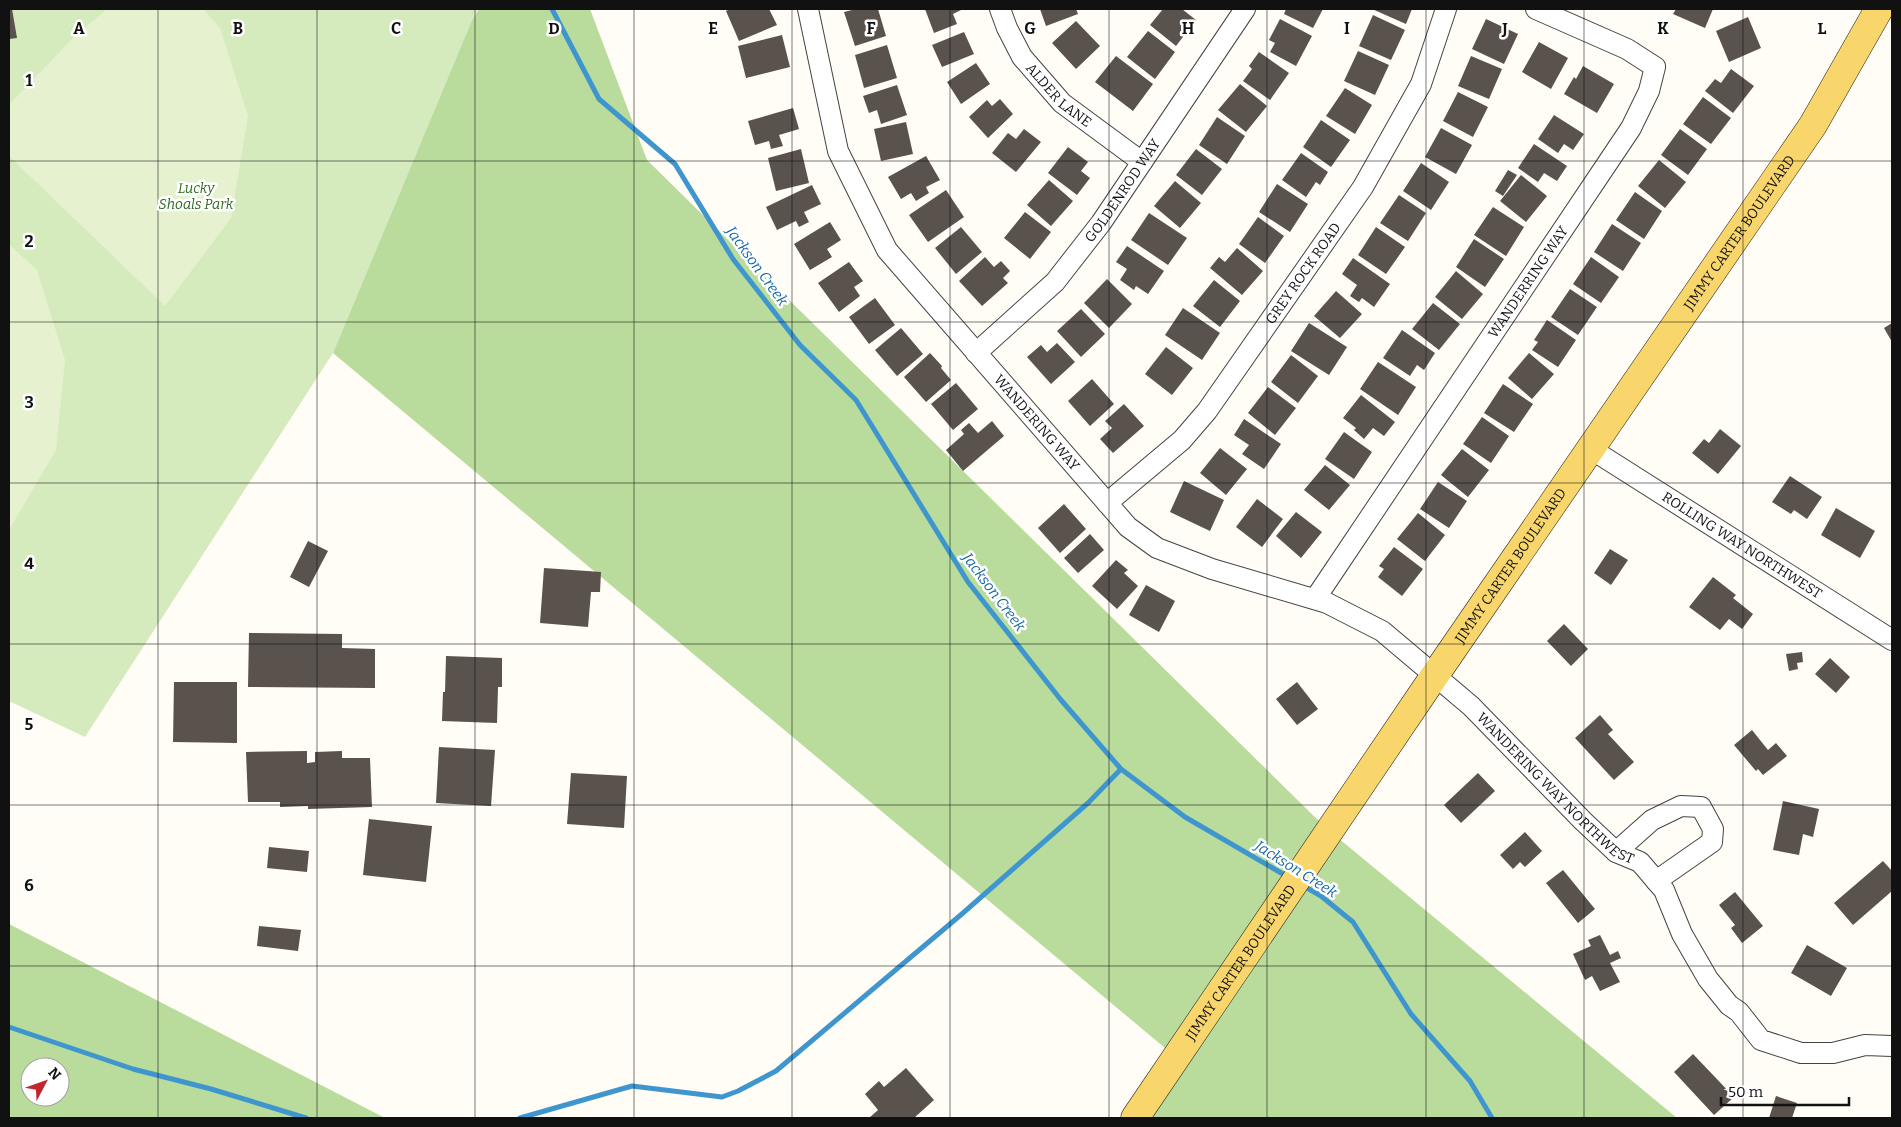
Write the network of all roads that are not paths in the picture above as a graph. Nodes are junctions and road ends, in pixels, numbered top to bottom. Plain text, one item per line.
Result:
1 (808, 9) edge
2 (1000, 9) edge
3 (1245, 9) edge
4 (1446, 9) edge
5 (1536, 9) edge
6 (1879, 9) edge
7 (1142, 162) junction
8 (976, 353) junction
9 (1591, 450) junction
10 (1107, 503) junction
11 (1315, 599) junction
12 (1892, 640) edge
13 (1435, 675) junction
14 (1616, 852) junction
15 (1656, 880) junction
16 (1892, 1046) edge
17 (1135, 1118) edge

1 - 8 street, WANDERING WAY
2 - 7 street, ALDER LANE
3 - 7 street, GOLDENROD WAY
4 - 10 street, GREY ROCK ROAD
5 - 11 street, WANDERRING WAY
6 - 9 main road, JIMMY CARTER BOULEVARD
7 - 8 street, GOLDENROD WAY
8 - 10 street, WANDERING WAY
9 - 12 street, ROLLING WAY NORTHWEST
9 - 13 main road, JIMMY CARTER BOULEVARD
10 - 11 street, WANDERING WAY
11 - 13 street, WANDERING WAY
13 - 14 street, WANDERING WAY NORTHWEST
13 - 17 main road, JIMMY CARTER BOULEVARD
14 - 15 street, WANDERING WAY NORTHWEST
14 - 15 street
15 - 16 street, WANDERING WAY NORTHWEST

